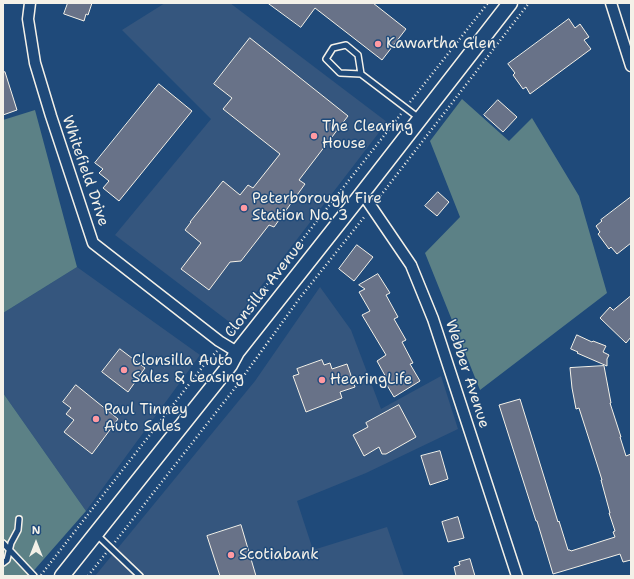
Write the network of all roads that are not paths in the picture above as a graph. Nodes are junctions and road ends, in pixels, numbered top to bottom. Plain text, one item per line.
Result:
1 (30, 3) edge
2 (510, 3) edge
3 (611, 3) edge
4 (631, 66) edge
5 (361, 74) junction
6 (420, 118) junction
7 (362, 193) junction
8 (237, 352) junction
9 (19, 519) dead end
10 (96, 534) junction
11 (3, 543) edge
12 (10, 550) junction
13 (3, 563) edge
14 (34, 576) edge
15 (62, 576) edge
16 (140, 576) edge
17 (517, 576) edge

1 - 8 street, Whitefield Drive
2 - 6 main road, Clonsilla Avenue
3 - 4 street
5 - 5 lane
5 - 6 lane
6 - 7 main road, Clonsilla Avenue
7 - 8 main road, Clonsilla Avenue
7 - 17 street, Webber Avenue
8 - 10 main road, Clonsilla Avenue
9 - 12 lane
10 - 15 main road, Clonsilla Avenue
10 - 16 lane
11 - 12 lane
12 - 13 lane
12 - 14 lane

